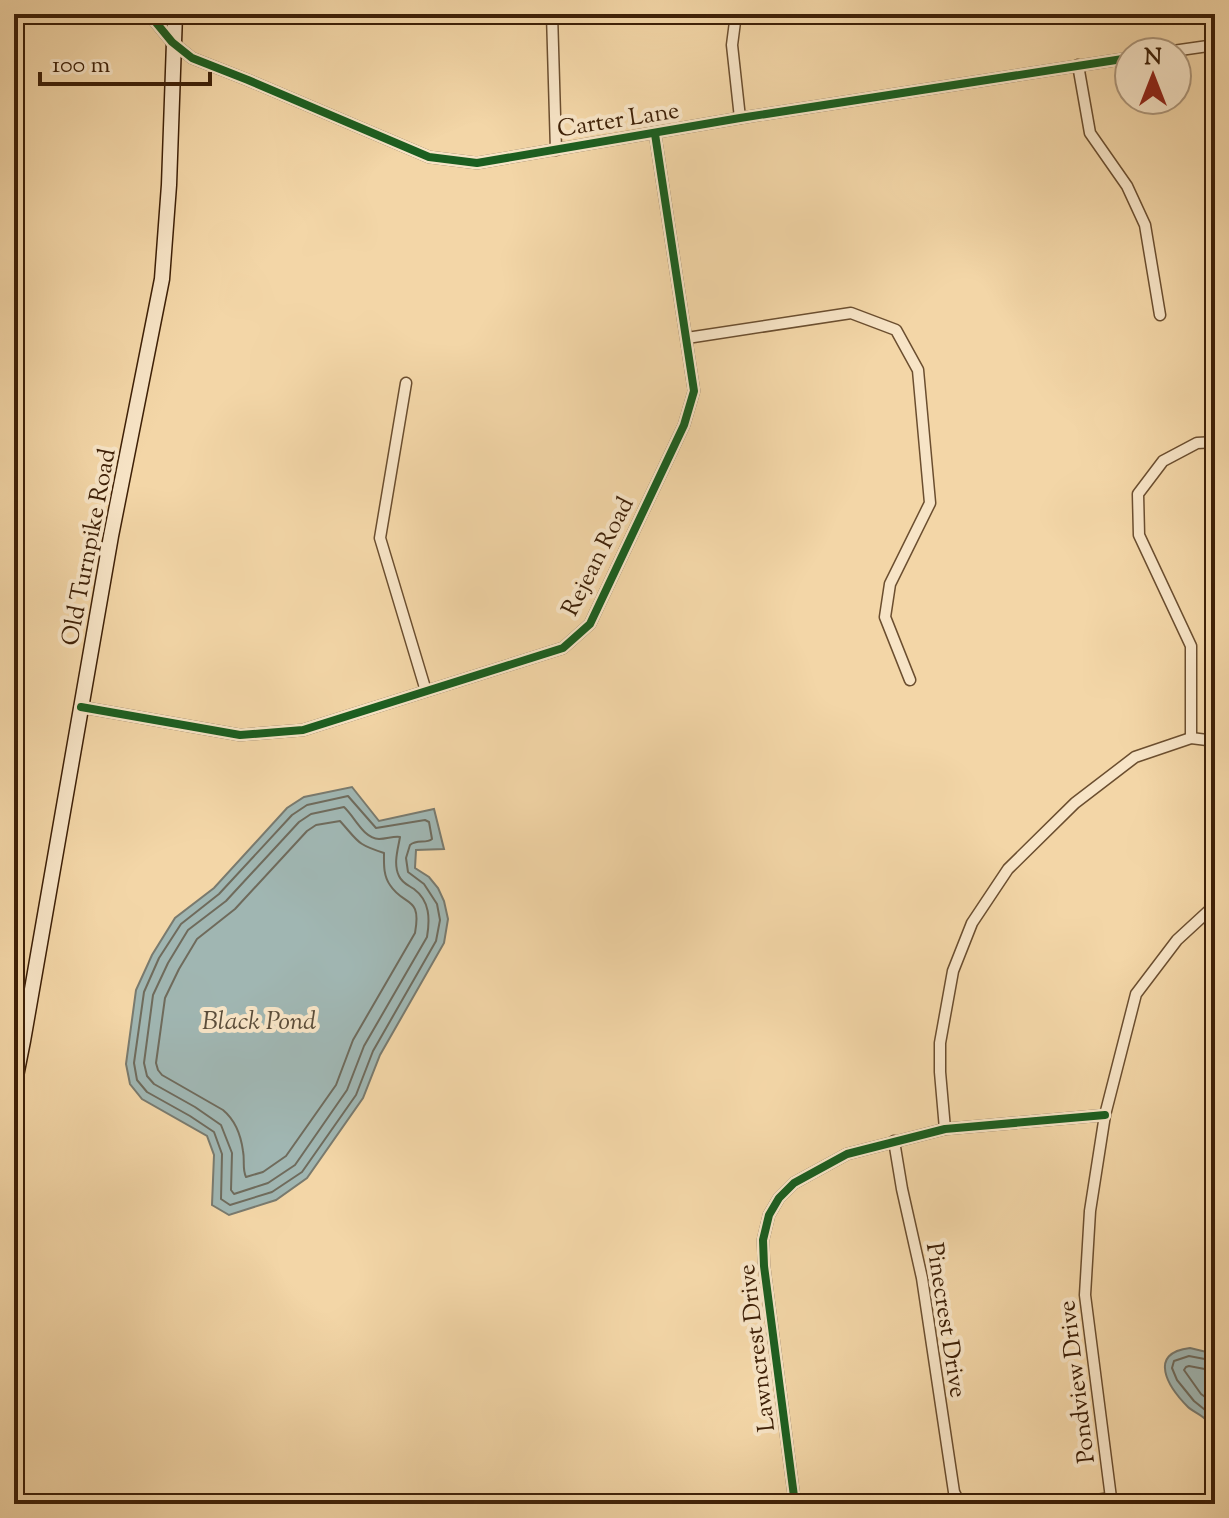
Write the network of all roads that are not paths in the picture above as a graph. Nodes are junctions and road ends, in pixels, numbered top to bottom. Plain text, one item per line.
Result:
1 (149, 14) edge
2 (175, 14) edge
3 (552, 14) edge
4 (736, 14) edge
5 (174, 44) junction
6 (1215, 45) edge
7 (1193, 48) edge
8 (1113, 60) edge
9 (1078, 65) junction
10 (740, 118) junction
11 (655, 134) junction
12 (556, 150) junction
13 (1160, 315) dead end
14 (687, 338) junction
15 (406, 383) dead end
16 (1215, 442) edge
17 (910, 680) dead end
18 (426, 691) junction
19 (81, 707) junction
20 (1191, 738) junction
21 (1215, 741) edge
22 (1215, 905) edge
23 (14, 1086) edge
24 (1105, 1115) junction
25 (945, 1129) junction
26 (894, 1141) junction
27 (1112, 1501) edge
28 (795, 1504) edge
29 (960, 1504) edge
30 (1067, 1504) edge

1 - 5 street, Carter Lane
2 - 5 main road, Old Turnpike Road
3 - 12 street
4 - 10 street
5 - 12 street, Carter Lane
5 - 19 main road, Old Turnpike Road
6 - 7 street
8 - 9 street, Carter Lane
9 - 10 street, Carter Lane
9 - 13 street
10 - 11 street, Carter Lane
11 - 12 street, Carter Lane
11 - 14 street, Rejean Road
14 - 17 street
14 - 18 street, Rejean Road
15 - 18 street
16 - 20 street
18 - 19 street, Rejean Road
19 - 23 main road, Old Turnpike Road
20 - 21 street
20 - 25 street
22 - 24 street, Pondview Drive
24 - 25 street, Lawncrest Drive
24 - 27 street, Pondview Drive
25 - 26 street, Lawncrest Drive
26 - 28 street, Lawncrest Drive
26 - 29 street, Pinecrest Drive
27 - 30 street

